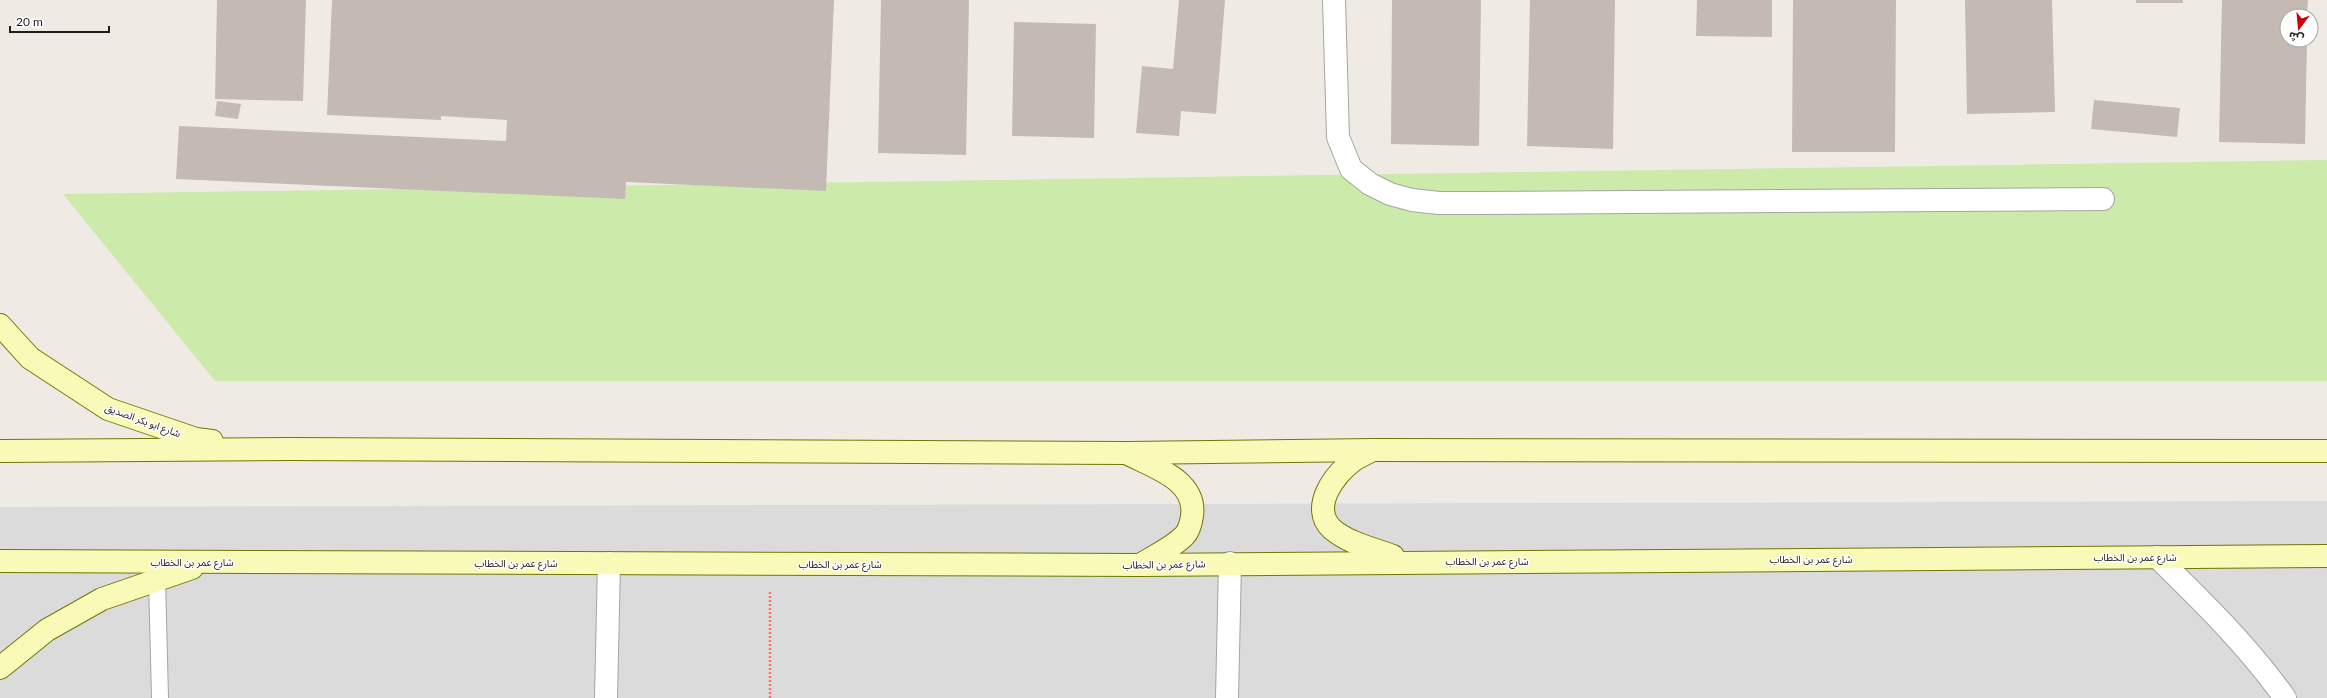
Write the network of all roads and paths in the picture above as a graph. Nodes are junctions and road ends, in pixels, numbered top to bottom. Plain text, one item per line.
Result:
1 (1334, 0) edge
2 (2103, 199) dead end
3 (0, 325) edge
4 (289, 450) junction
5 (1374, 450) junction
6 (0, 451) edge
7 (2327, 451) edge
8 (1127, 453) junction
9 (2327, 556) edge
10 (2157, 557) junction
11 (0, 561) edge
12 (216, 562) junction
13 (1410, 562) junction
14 (608, 563) junction
15 (1230, 563) junction
16 (770, 564) junction
17 (1140, 565) junction
18 (157, 579) junction
19 (0, 668) edge
20 (160, 698) edge
21 (606, 698) edge
22 (770, 698) edge
23 (1227, 698) edge
24 (2285, 698) edge

1 - 2 street
3 - 4 street, شارع ابو بكر الصديق
4 - 6 street
4 - 8 street
5 - 7 street
5 - 8 street
5 - 13 street
8 - 17 street
9 - 10 street, شارع عمر بن الخطاب
10 - 13 street, شارع عمر بن الخطاب
10 - 24 street
11 - 12 street, شارع عمر بن الخطاب
12 - 14 street, شارع عمر بن الخطاب
12 - 18 street
13 - 15 street, شارع عمر بن الخطاب
14 - 16 street, شارع عمر بن الخطاب
14 - 21 street
15 - 17 street, شارع عمر بن الخطاب
15 - 23 street
16 - 17 street, شارع عمر بن الخطاب
16 - 22 path
18 - 19 street
18 - 20 lane

